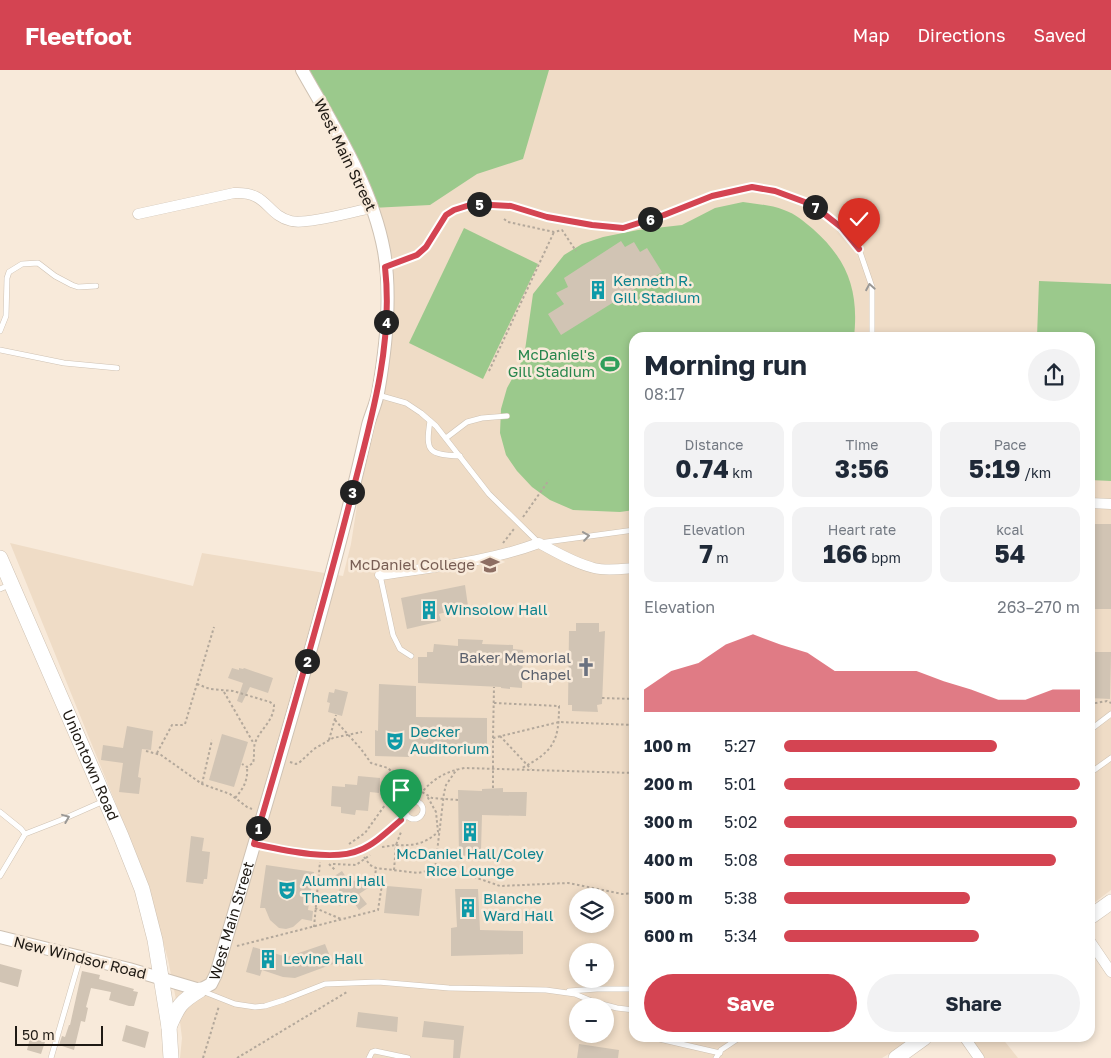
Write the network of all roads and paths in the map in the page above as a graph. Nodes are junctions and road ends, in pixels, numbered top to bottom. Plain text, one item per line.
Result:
1 (302, 70) edge
2 (372, 208) junction
3 (138, 214) dead end
4 (504, 218) dead end
5 (554, 232) junction
6 (576, 252) dead end
7 (385, 267) junction
8 (96, 286) dead end
9 (0, 331) edge
10 (872, 332) edge
11 (0, 350) edge
12 (117, 368) dead end
13 (489, 371) dead end
14 (378, 395) junction
15 (508, 416) dead end
16 (430, 420) junction
17 (446, 438) junction
18 (460, 456) junction
19 (1095, 503) edge
20 (1111, 504) edge
21 (629, 531) edge
22 (539, 543) junction
23 (0, 558) edge
24 (629, 568) edge
25 (380, 575) joint
26 (6, 586) edge
27 (214, 628) dead end
28 (411, 656) dead end
29 (197, 684) junction
30 (494, 687) dead end
31 (224, 692) junction
32 (602, 698) dead end
33 (629, 699) edge
34 (494, 703) junction
35 (1095, 703) edge
36 (1111, 703) edge
37 (1111, 714) edge
38 (336, 715) dead end
39 (335, 720) junction
40 (559, 722) junction
41 (629, 725) edge
42 (1095, 726) edge
43 (362, 732) dead end
44 (348, 734) junction
45 (500, 736) junction
46 (493, 738) junction
47 (212, 740) dead end
48 (329, 740) junction
49 (254, 744) junction
50 (146, 751) dead end
51 (157, 753) junction
52 (1111, 758) edge
53 (290, 762) dead end
54 (242, 764) dead end
55 (527, 765) junction
56 (247, 767) junction
57 (493, 768) junction
58 (457, 769) junction
59 (520, 769) junction
60 (1095, 769) edge
61 (531, 770) junction
62 (629, 773) edge
63 (202, 784) junction
64 (493, 788) dead end
65 (407, 790) junction
66 (422, 792) junction
67 (427, 796) junction
68 (235, 798) junction
69 (443, 799) junction
70 (106, 800) junction
71 (458, 800) dead end
72 (257, 810) dead end
73 (0, 812) edge
74 (407, 816) dead end
75 (403, 828) dead end
76 (438, 832) junction
77 (25, 834) junction
78 (254, 844) junction
79 (345, 845) dead end
80 (396, 845) junction
81 (363, 855) dead end
82 (320, 861) dead end
83 (328, 862) dead end
84 (376, 868) junction
85 (435, 869) junction
86 (394, 870) junction
87 (336, 871) dead end
88 (0, 876) edge
89 (629, 893) edge
90 (1111, 902) edge
91 (316, 908) junction
92 (1095, 913) edge
93 (341, 920) junction
94 (314, 926) junction
95 (0, 937) edge
96 (238, 946) dead end
97 (1095, 948) edge
98 (80, 957) junction
99 (1111, 972) edge
100 (160, 979) junction
101 (357, 982) junction
102 (629, 989) edge
103 (200, 990) junction
104 (561, 992) junction
105 (219, 1006) dead end
106 (629, 1009) edge
107 (169, 1027) junction
108 (670, 1042) edge
109 (734, 1042) edge
110 (915, 1042) edge
111 (968, 1042) edge
112 (718, 1055) edge
113 (51, 1058) edge
114 (171, 1058) edge
115 (203, 1058) edge
116 (237, 1058) edge
117 (369, 1058) edge
118 (408, 1058) edge
119 (896, 1058) edge
120 (979, 1058) edge

1 - 2 street, West Main Street
2 - 3 street
2 - 7 street, West Main Street
4 - 5 path
5 - 6 path
5 - 13 path
10 -> 7 lane
7 - 14 street, West Main Street
8 - 9 lane
11 - 12 lane
14 - 16 lane
14 - 78 street, West Main Street
15 - 17 lane
16 - 17 lane
16 - 18 lane
17 - 18 lane
18 - 22 lane
19 - 20 street
22 -> 21 lane
22 - 24 street
22 - 25 street
23 - 26 main road, Uniontown Road
25 - 28 lane
26 - 70 main road, Uniontown Road
27 - 29 path
29 - 31 path
29 - 51 path
30 - 34 path
31 - 49 path
31 - 49 path
32 - 33 path
34 - 40 path
34 - 46 path
35 - 36 path
37 - 42 lane
38 - 39 path
39 - 44 path
39 - 48 path
40 - 41 path
40 - 45 path
40 - 55 path
43 - 44 path
44 - 48 path
44 - 65 path
45 - 46 path
45 - 55 path
46 - 57 path
47 - 63 path
48 - 53 path
49 - 56 path
50 - 51 path
51 - 63 path
52 - 60 lane
54 - 56 path
55 - 59 path
55 - 61 path
56 - 68 path
57 - 58 path
57 - 59 path
57 - 64 path
58 - 66 path
58 - 69 path
59 - 61 path
61 - 62 path
63 - 68 path
65 - 66 path
65 - 79 path
66 - 67 path
67 - 69 path
67 - 76 path
68 - 72 path
69 - 71 path
69 - 76 path
77 -> 70 lane
70 - 100 main road, Uniontown Road
73 - 77 lane
74 - 78 lane
75 - 80 path
76 - 80 path
76 - 85 path
77 - 88 lane
78 - 103 street, West Main Street
80 - 86 path
81 - 84 path
82 - 91 path
83 - 87 path
84 - 86 path
84 - 93 path
85 - 86 path
85 - 89 path
90 - 92 main road
91 - 93 path
91 - 94 path
93 - 94 path
94 - 96 path
95 - 98 street, New Windsor Road
97 - 99 street
98 - 100 street, New Windsor Road
98 - 113 lane
100 - 103 street, West Main Street
100 - 107 main road
101 - 103 lane
101 - 104 lane
101 - 116 path
102 - 104 lane
103 - 107 main road
104 - 106 lane
105 - 115 path
107 - 114 main road
108 - 112 lane
109 - 112 lane
110 - 119 main road
111 - 120 street
117 - 118 lane

